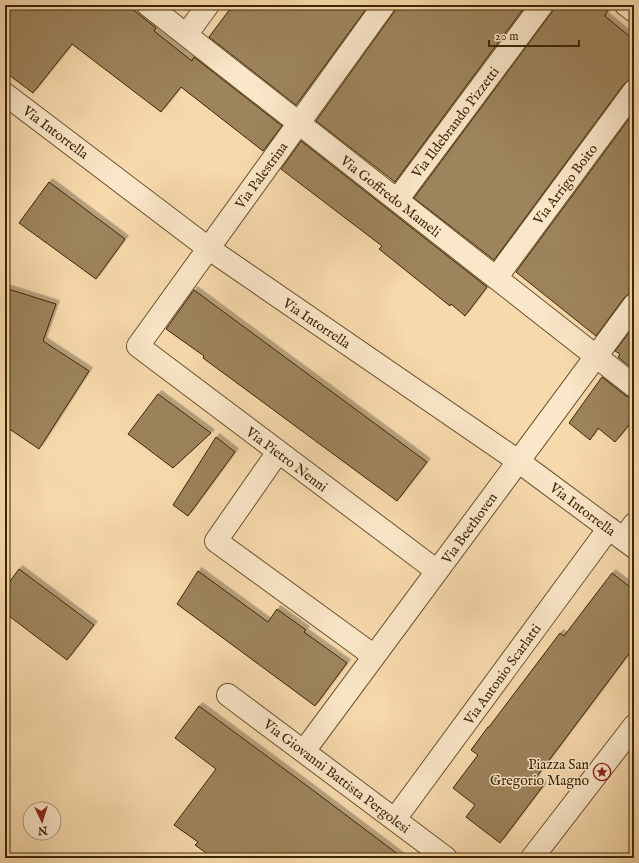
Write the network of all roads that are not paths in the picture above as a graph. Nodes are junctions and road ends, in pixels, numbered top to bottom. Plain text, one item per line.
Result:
1 (148, 5) edge
2 (208, 5) edge
3 (384, 5) edge
4 (542, 5) edge
5 (626, 5) edge
6 (634, 12) edge
7 (186, 35) junction
8 (634, 91) edge
9 (5, 94) edge
10 (298, 123) junction
11 (397, 200) junction
12 (208, 248) junction
13 (496, 278) junction
14 (634, 305) edge
15 (138, 346) joint
16 (596, 356) junction
17 (634, 386) edge
18 (278, 452) junction
19 (518, 461) junction
20 (625, 535) edge
21 (437, 571) junction
22 (374, 656) junction
23 (228, 695) dead end
24 (634, 726) edge
25 (304, 752) junction
26 (394, 819) junction
27 (446, 858) edge
28 (532, 858) edge

1 - 7 street, Via Goffredo Mameli
2 - 7 street
3 - 10 street, Via Palestrina
4 - 11 street, Via Ildebrando Pizzetti
5 - 6 street
7 - 10 street, Via Goffredo Mameli
8 - 13 street, Via Arrigo Boito
9 - 12 street, Via Intorrella
10 - 11 street, Via Goffredo Mameli
10 - 12 street, Via Palestrina
11 - 13 street, Via Goffredo Mameli
12 - 15 street, Via Palestrina
12 - 19 street, Via Intorrella
13 - 16 street, Via Goffredo Mameli
14 - 16 street, Via Beethoven
15 - 18 street, Via Pietro Nenni
16 - 17 street, Via Goffredo Mameli
16 - 19 street, Via Beethoven
18 - 21 street, Via Pietro Nenni
18 - 22 street
19 - 20 street, Via Intorrella
19 - 21 street, Via Beethoven
20 - 26 street, Via Antonio Scarlatti
21 - 22 street, Via Beethoven
22 - 25 street, Via Beethoven
23 - 25 street, Via Giovanni Battista Pergolesi
24 - 28 street
25 - 26 street, Via Giovanni Battista Pergolesi
26 - 27 street, Via Giovanni Battista Pergolesi

